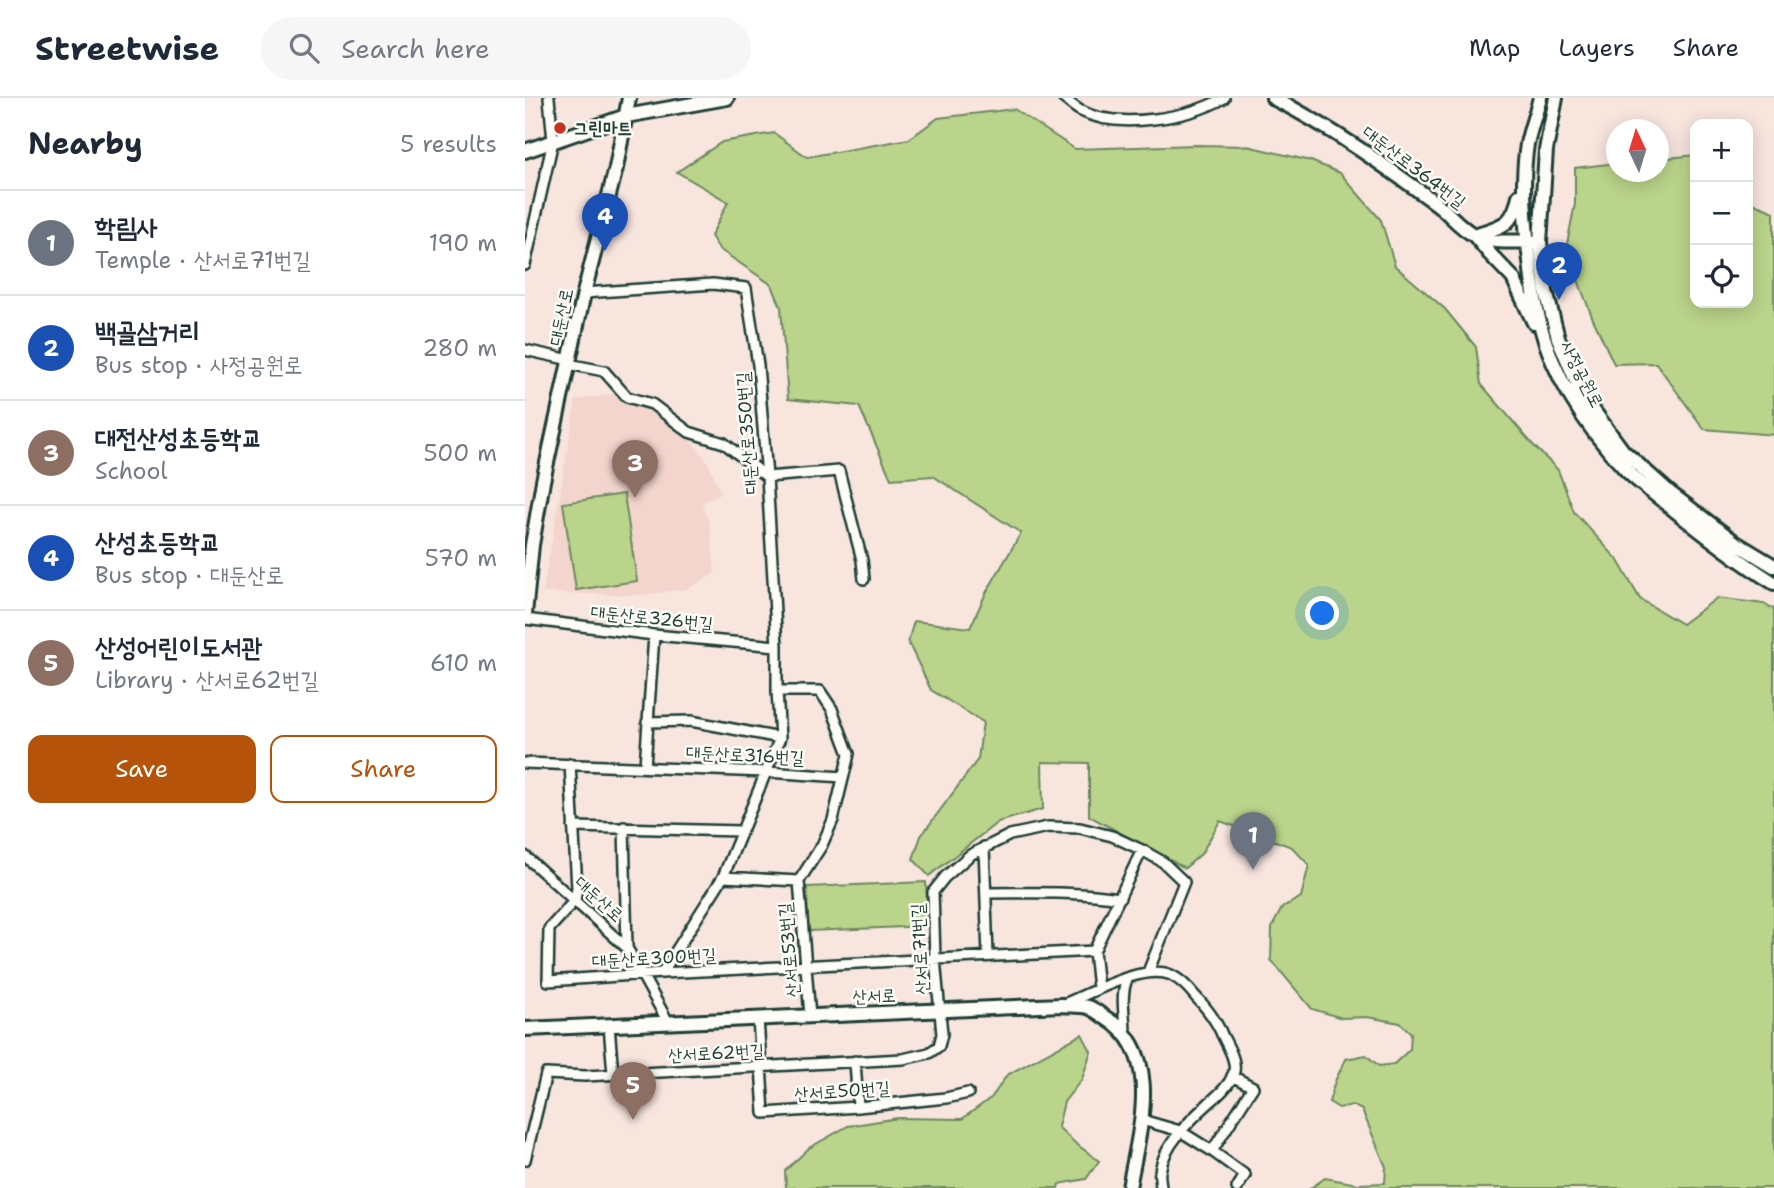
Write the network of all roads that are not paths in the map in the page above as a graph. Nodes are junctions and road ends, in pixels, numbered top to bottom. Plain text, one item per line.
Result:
1 (549, 98) edge
2 (629, 98) edge
3 (727, 98) edge
4 (1063, 98) edge
5 (1224, 98) edge
6 (1273, 98) edge
7 (1540, 98) edge
8 (1556, 98) edge
9 (626, 116) junction
10 (553, 141) junction
11 (525, 151) edge
12 (1525, 161) junction
13 (1473, 235) junction
14 (1534, 242) junction
15 (525, 261) edge
16 (584, 293) junction
17 (525, 350) edge
18 (1553, 360) junction
19 (569, 362) junction
20 (767, 477) junction
21 (529, 545) edge
22 (1774, 566) edge
23 (864, 579) dead end
24 (1774, 583) edge
25 (525, 614) edge
26 (525, 620) edge
27 (654, 635) junction
28 (777, 646) junction
29 (777, 691) junction
30 (647, 722) junction
31 (780, 738) junction
32 (525, 763) edge
33 (570, 764) junction
34 (645, 766) junction
35 (766, 772) junction
36 (843, 777) junction
37 (573, 827) junction
38 (624, 827) junction
39 (741, 831) junction
40 (984, 847) junction
41 (1142, 850) junction
42 (525, 856) edge
43 (723, 877) junction
44 (799, 881) junction
45 (986, 893) junction
46 (1120, 898) junction
47 (575, 900) junction
48 (627, 948) junction
49 (1094, 951) junction
50 (988, 956) junction
51 (935, 959) junction
52 (806, 966) junction
53 (1148, 972) junction
54 (662, 973) junction
55 (643, 974) junction
56 (1128, 979) junction
57 (1098, 988) junction
58 (1061, 1005) junction
59 (940, 1011) junction
60 (810, 1016) junction
61 (758, 1018) junction
62 (668, 1022) junction
63 (609, 1025) junction
64 (525, 1029) edge
65 (1125, 1034) junction
66 (855, 1061) junction
67 (760, 1066) junction
68 (613, 1074) junction
69 (1232, 1076) junction
70 (968, 1093) dead end
71 (858, 1107) junction
72 (1142, 1120) junction
73 (1180, 1131) junction
74 (1212, 1151) junction
75 (525, 1160) edge
76 (1129, 1188) edge
77 (1161, 1188) edge
78 (1237, 1188) edge

1 - 10 street
2 - 9 main road, 대둔산로
3 - 9 main road
4 - 5 street
6 - 13 main road, 대둔산로364번길
7 - 12 main road, 사정공원로
8 - 14 main road, 사정공원로
9 - 10 main road
9 - 16 main road, 대둔산로
10 - 11 main road
10 - 15 street
12 - 13 main road
12 - 14 main road, 사정공원로
13 - 14 main road
13 - 18 main road, 대둔산로364번길
14 - 18 main road, 사정공원로
14 - 22 main road, 사정공원로
16 - 19 main road, 대둔산로
16 - 20 street, 대둔산로350번길
17 - 19 street
18 - 24 main road, 사정공원로
19 - 20 street
19 - 21 main road, 대둔산로
20 - 23 street
20 - 28 street, 대둔산로350번길
21 - 25 main road, 대둔산로
26 - 27 street, 대둔산로326번길
27 - 28 street, 대둔산로326번길
27 - 30 street
28 - 29 street, 대둔산로350번길
29 - 31 street, 대둔산로350번길
29 - 36 street, 산서로53번길
30 - 31 street
30 - 34 street
31 - 35 street, 대둔산로350번길
32 - 33 street, 대둔산로316번길
33 - 34 street, 대둔산로316번길
33 - 37 street
34 - 35 street, 대둔산로316번길
35 - 36 street, 대둔산로316번길
35 - 39 street, 대둔산로350번길
36 - 44 street, 산서로53번길
37 - 38 street
37 - 47 street
38 - 39 street
38 - 48 street
39 - 43 street, 대둔산로350번길
40 - 41 street, 산서로71번길
40 - 45 street
40 - 51 street, 산서로71번길
41 - 46 street
41 - 53 street, 산서로71번길
42 - 47 street, 대둔산로
43 - 44 street
43 - 54 street, 대둔산로350번길
44 - 52 street, 산서로53번길
45 - 46 street
45 - 50 street
46 - 49 street
47 - 48 street, 대둔산로
47 - 55 street, 대둔산로300번길
48 - 55 street, 대둔산로
49 - 50 street, 대둔산로300번길
49 - 57 street
50 - 51 street, 대둔산로300번길
51 - 52 street, 대둔산로300번길
51 - 59 street, 산서로71번길
52 - 54 street, 대둔산로300번길
52 - 60 street, 산서로53번길
53 - 56 street
53 - 69 street
54 - 55 street, 대둔산로300번길
55 - 62 street, 대둔산로
56 - 57 street
56 - 65 street
57 - 58 street
58 - 59 main road, 산서로
58 - 65 main road, 산서로
59 - 60 main road, 산서로
59 - 66 street, 산서로62번길
60 - 61 main road, 산서로
61 - 62 main road, 산서로
61 - 67 street
62 - 63 main road, 산서로
63 - 64 main road, 산서로
63 - 68 street
65 - 72 main road, 산서로
66 - 67 street, 산서로62번길
66 - 71 street
67 - 68 street, 산서로62번길
67 - 71 street, 산서로50번길
68 - 75 street, 산서로62번길
69 - 73 street
69 - 74 street
70 - 71 street, 산서로50번길
72 - 73 street
72 - 76 main road, 산서로
73 - 74 street
73 - 77 street
74 - 78 street

